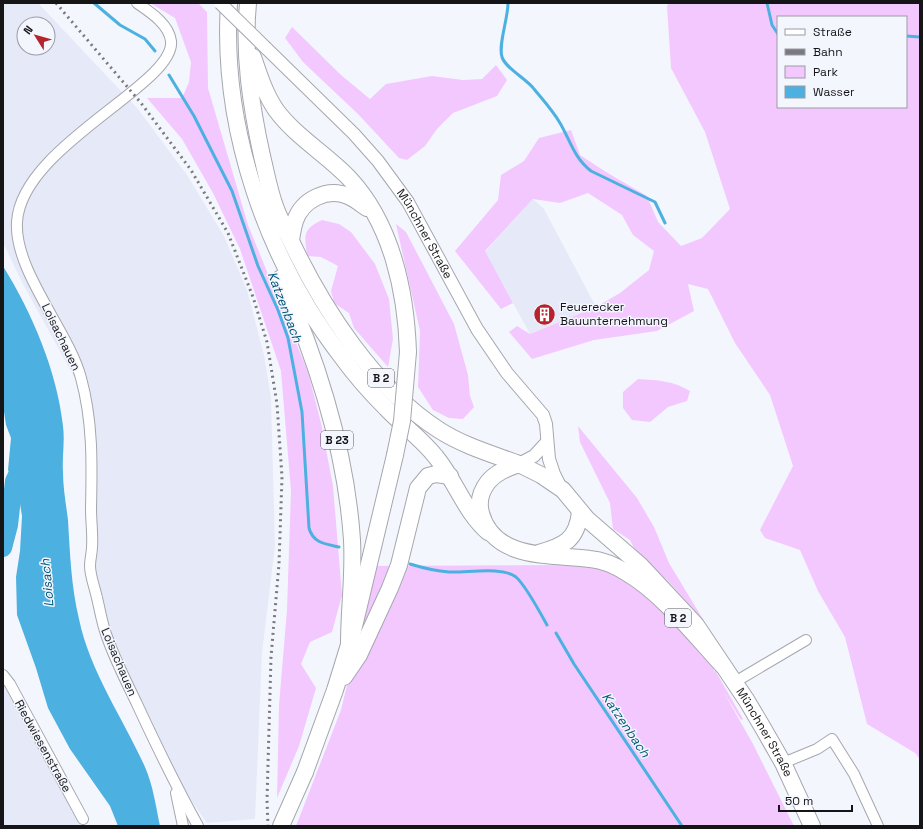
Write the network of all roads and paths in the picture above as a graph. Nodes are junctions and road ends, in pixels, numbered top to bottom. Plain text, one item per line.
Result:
1 (137, 3) edge
2 (220, 3) edge
3 (228, 3) edge
4 (248, 3) edge
5 (247, 45) junction
6 (370, 210) junction
7 (291, 240) junction
8 (275, 246) junction
9 (546, 443) junction
10 (520, 464) junction
11 (450, 476) junction
12 (563, 490) junction
13 (580, 512) junction
14 (488, 532) junction
15 (535, 553) junction
16 (633, 569) junction
17 (806, 640) dead end
18 (349, 643) junction
19 (3, 675) edge
20 (735, 682) junction
21 (335, 690) junction
22 (783, 764) junction
23 (174, 783) junction
24 (83, 819) dead end
25 (183, 826) edge
26 (198, 826) edge
27 (282, 826) edge
28 (812, 826) edge
29 (878, 826) edge

1 - 23 street, Loisachauen
2 - 9 street, Münchner Straße, bridge
3 - 8 main road, B 2
4 - 5 main road, B 2
5 - 6 main road, B 23
5 - 7 main road, B 2
6 - 7 main road
6 - 18 main road, B 23, bridge
7 - 10 main road, B 2
8 - 11 main road, B 2
8 - 18 main road, B 23
9 - 10 street
9 - 12 street, Münchner Straße
10 - 12 main road, B 2
10 - 14 main road
11 - 14 main road, B 2
11 - 21 main road, B 23
12 - 13 main road, B 2
13 - 15 main road, B 2
13 - 16 main road, B 2
14 - 15 main road, B 2
15 - 16 main road, B 2
16 - 20 main road, Münchner Straße / B 2
17 - 20 street, Münchner Straße
18 - 21 main road, B 23
19 - 24 street, Riedwiesenstraße
20 - 22 main road, Münchner Straße / B 2
21 - 27 main road, B 23
22 - 28 main road, Münchner Straße / B 2
22 - 29 street
23 - 25 street, Loisachauen
23 - 26 street, Loisachauen

